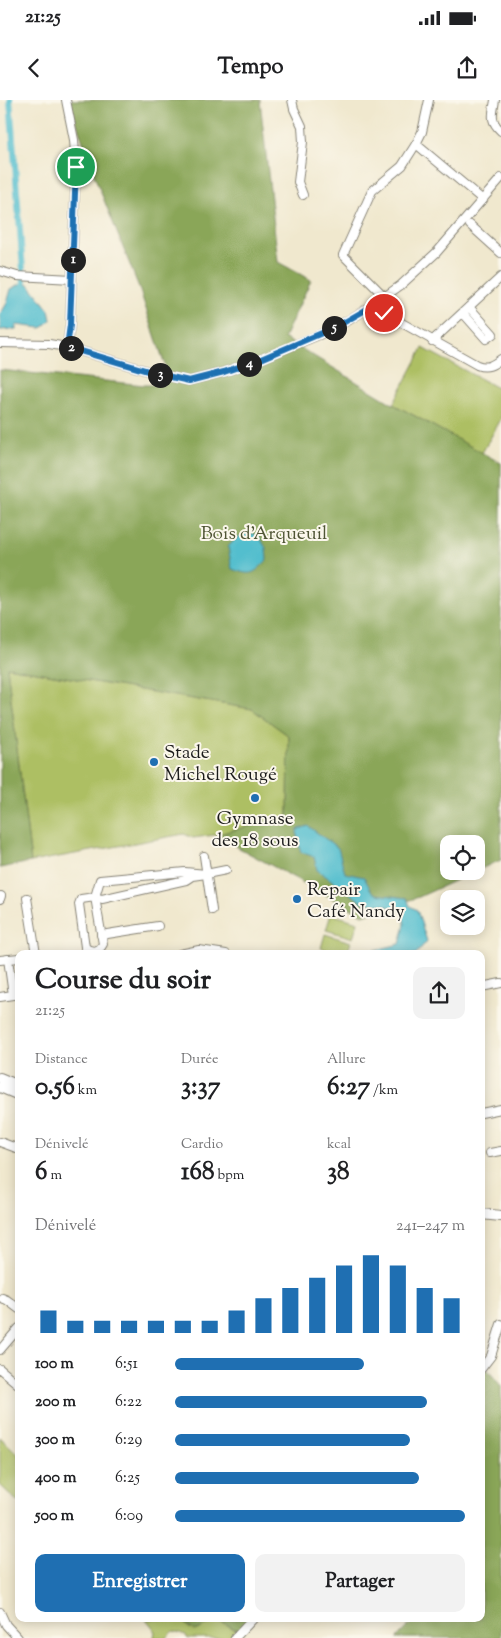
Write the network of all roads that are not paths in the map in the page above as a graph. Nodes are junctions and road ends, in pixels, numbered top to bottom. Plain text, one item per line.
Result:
1 (66, 100) edge
2 (292, 100) edge
3 (429, 100) edge
4 (496, 100) edge
5 (501, 131) edge
6 (416, 144) junction
7 (501, 178) edge
8 (303, 195) dead end
9 (483, 200) junction
10 (470, 226) dead end
11 (501, 253) edge
12 (0, 271) edge
13 (501, 276) edge
14 (72, 279) junction
15 (385, 297) junction
16 (374, 305) junction
17 (432, 341) junction
18 (0, 343) edge
19 (67, 347) junction
20 (501, 359) edge
21 (204, 856) dead end
22 (226, 870) dead end
23 (206, 874) junction
24 (95, 897) junction
25 (27, 898) dead end
26 (212, 910) dead end
27 (158, 926) dead end
28 (101, 935) junction
29 (35, 950) edge
30 (88, 950) edge
31 (98, 950) edge
32 (4, 960) edge
33 (501, 983) edge
34 (485, 986) edge
35 (15, 992) edge
36 (15, 995) edge
37 (0, 998) edge
38 (0, 1078) edge
39 (15, 1084) edge
40 (0, 1087) edge
41 (15, 1093) edge
42 (501, 1110) edge
43 (485, 1112) edge
44 (0, 1142) edge
45 (15, 1148) edge
46 (501, 1151) edge
47 (490, 1153) dead end
48 (485, 1208) edge
49 (501, 1208) edge
50 (485, 1214) edge
51 (501, 1216) edge
52 (1, 1298) edge
53 (15, 1307) edge
54 (501, 1324) edge
55 (15, 1333) edge
56 (0, 1350) edge
57 (485, 1362) edge
58 (0, 1369) edge
59 (15, 1382) edge
60 (0, 1612) edge
61 (250, 1622) edge
62 (18, 1638) edge
63 (234, 1638) edge

1 - 14 street
2 - 8 street
3 - 6 street
4 - 5 street
6 - 9 street
6 - 15 street
7 - 9 street
9 - 15 street
10 - 11 street
12 - 14 street
13 - 17 street
14 - 19 street
15 - 16 street
16 - 17 street
16 - 19 street
17 - 20 street
18 - 19 street
21 - 23 street
22 - 23 street
23 - 24 street
23 - 24 street
23 - 26 street
24 - 28 street
24 - 30 street
25 - 29 street
27 - 28 street
28 - 31 street
32 - 35 street
33 - 34 street
36 - 37 street
38 - 39 main road
40 - 41 main road
42 - 43 street
44 - 45 street
46 - 47 street
48 - 49 main road
50 - 51 main road
52 - 53 street
54 - 57 street
55 - 56 street
58 - 59 street
60 - 62 street
61 - 63 street

